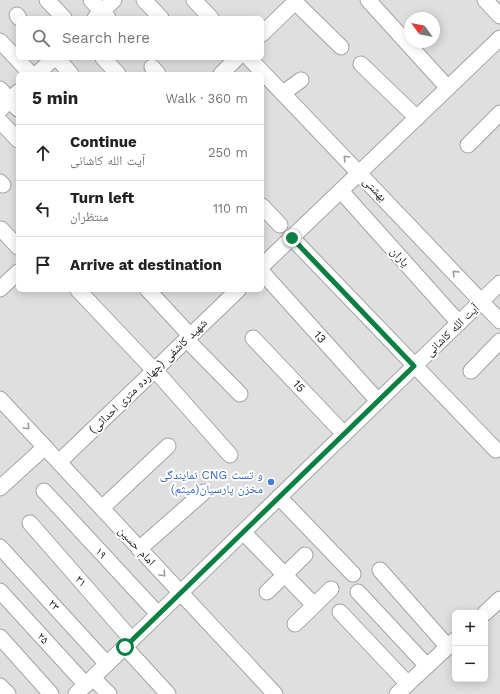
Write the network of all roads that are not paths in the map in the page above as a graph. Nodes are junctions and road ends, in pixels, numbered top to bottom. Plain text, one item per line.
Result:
1 (47, 0) edge
2 (91, 0) edge
3 (114, 0) edge
4 (144, 0) edge
5 (194, 0) edge
6 (368, 0) edge
7 (485, 0) edge
8 (291, 2) edge
9 (62, 16) edge
10 (102, 16) edge
11 (159, 16) edge
12 (209, 16) edge
13 (500, 16) edge
14 (264, 32) edge
15 (500, 38) edge
16 (0, 41) edge
17 (341, 47) dead end
18 (16, 58) edge
19 (18, 60) edge
20 (52, 60) edge
21 (59, 60) edge
22 (105, 60) edge
23 (235, 60) edge
24 (251, 60) edge
25 (361, 64) dead end
26 (29, 72) edge
27 (39, 72) edge
28 (69, 72) edge
29 (116, 72) edge
30 (223, 72) edge
31 (263, 72) edge
32 (264, 73) edge
33 (301, 80) dead end
34 (448, 88) junction
35 (283, 93) junction
36 (500, 113) edge
37 (417, 118) junction
38 (0, 121) edge
39 (16, 138) edge
40 (468, 145) dead end
41 (360, 173) junction
42 (341, 191) junction
43 (264, 208) edge
44 (280, 225) dead end
45 (0, 229) edge
46 (292, 238) junction
47 (16, 245) edge
48 (264, 264) edge
49 (16, 274) edge
50 (264, 274) edge
51 (500, 283) edge
52 (0, 289) edge
53 (80, 292) edge
54 (150, 292) edge
55 (236, 292) edge
56 (482, 301) junction
57 (500, 321) edge
58 (459, 322) junction
59 (186, 335) junction
60 (253, 338) dead end
61 (500, 341) edge
62 (414, 366) junction
63 (152, 368) junction
64 (471, 371) dead end
65 (240, 394) dead end
66 (1, 400) edge
67 (378, 401) junction
68 (344, 434) junction
69 (44, 446) junction
70 (168, 446) dead end
71 (496, 450) dead end
72 (230, 455) dead end
73 (59, 462) junction
74 (0, 488) edge
75 (44, 491) dead end
76 (204, 492) dead end
77 (279, 498) junction
78 (102, 508) junction
79 (30, 523) dead end
80 (243, 532) junction
81 (0, 547) edge
82 (139, 549) junction
83 (305, 556) dead end
84 (380, 570) dead end
85 (284, 574) junction
86 (353, 574) dead end
87 (331, 589) dead end
88 (0, 591) edge
89 (266, 592) dead end
90 (358, 592) dead end
91 (180, 593) junction
92 (500, 599) edge
93 (314, 605) junction
94 (488, 610) edge
95 (340, 612) dead end
96 (158, 614) junction
97 (295, 624) dead end
98 (0, 637) edge
99 (128, 643) junction
100 (452, 644) edge
101 (107, 664) junction
102 (427, 666) junction
103 (408, 684) junction
104 (85, 685) edge
105 (0, 686) edge
106 (8, 694) edge
107 (50, 694) edge
108 (109, 694) edge
109 (168, 694) edge
110 (275, 694) edge
111 (397, 694) edge

1 - 9 street
2 - 10 street
3 - 10 street
4 - 11 street
5 - 12 street
6 - 34 street
7 - 13 street
8 - 14 street
8 - 17 street
15 - 34 street
16 - 18 street
19 - 26 street
20 - 27 street
21 - 28 street
22 - 29 street
23 - 30 street
24 - 31 street, بهشتی
25 - 37 street
32 - 35 street, بهشتی
33 - 35 street
34 - 37 street
41 -> 35 street, بهشتی
36 - 40 street
37 - 41 street
38 - 39 street
41 - 42 street
56 -> 41 street, بهشتی
42 - 46 street
42 - 58 street, یاران
43 - 44 street
45 - 47 street
46 - 48 street
46 - 62 street
49 - 52 street
50 - 67 street, 13
51 - 56 street, آیت الله کاشانی
53 - 63 street
54 - 59 street
55 - 59 street, شهید کاشفی (چهارده متری احداثی)
56 - 57 street, بهشتی
56 - 58 street, آیت الله کاشانی
58 - 62 street, آیت الله کاشانی
59 - 63 street, شهید کاشفی (چهارده متری احداثی)
59 - 65 street
60 - 68 street, 15
61 - 64 street
62 - 67 street, آیت الله کاشانی
62 - 71 street
63 - 72 street
63 - 73 street, شهید کاشفی (چهارده متری احداثی)
66 -> 69 street, امام حسین
67 - 68 street, آیت الله کاشانی
68 - 77 street, آیت الله کاشانی
69 - 73 street, امام حسین
69 - 74 street
70 - 78 street
73 - 78 street, امام حسین
75 - 96 street, ۱۹
76 - 82 street
77 - 80 street, آیت الله کاشانی
77 - 86 street
78 - 82 street, امام حسین
79 - 99 street, ۲۱
80 - 85 street
80 - 91 street, آیت الله کاشانی
81 - 101 street, ۲۳
82 -> 91 street, امام حسین
83 - 85 street
84 - 100 street
85 - 89 street
85 - 93 street
87 - 93 street
88 - 104 street, ۲۵
90 - 102 street
91 - 96 street, آیت الله کاشانی
91 - 110 street, امام حسین
92 - 94 street
93 - 97 street
95 - 103 street
96 - 99 street, آیت الله کاشانی
98 - 107 street
99 - 101 street, آیت الله کاشانی
99 - 109 street, ۲۱
100 - 102 street
101 - 104 street, آیت الله کاشانی
102 - 103 street
103 - 111 street
104 - 108 street, ۲۵
105 - 106 street

